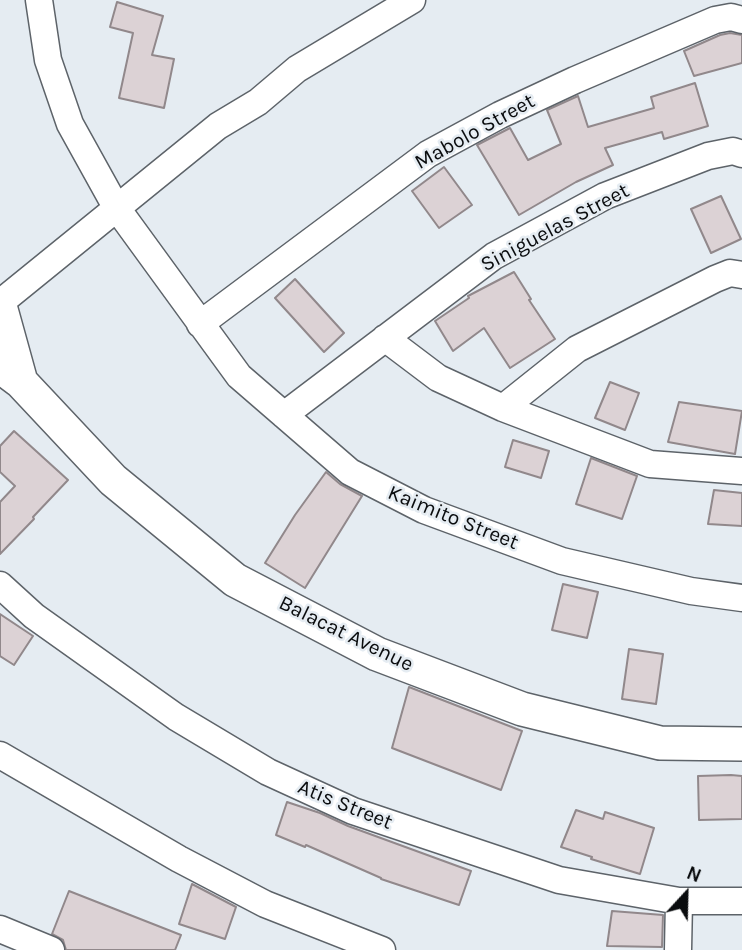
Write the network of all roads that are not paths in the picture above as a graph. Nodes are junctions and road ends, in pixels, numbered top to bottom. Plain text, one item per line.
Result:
1 (39, 0) edge
2 (412, 0) edge
3 (742, 20) edge
4 (742, 154) edge
5 (116, 207) junction
6 (742, 275) edge
7 (0, 304) edge
8 (200, 324) junction
9 (385, 338) junction
10 (11, 374) edge
11 (503, 408) junction
12 (284, 415) junction
13 (742, 471) edge
14 (0, 585) edge
15 (742, 598) edge
16 (742, 744) edge
17 (0, 755) edge
18 (678, 901) junction
19 (742, 901) edge
20 (0, 929) edge
21 (51, 950) edge
22 (382, 950) edge
23 (678, 950) edge

1 - 5 street, Kaimito Street
2 - 5 street
3 - 8 street, Mabolo Street
4 - 9 street, Siniguelas Street
5 - 7 street
5 - 8 street, Kaimito Street
6 - 11 street
7 - 10 street, Balacat Avenue
8 - 12 street, Kaimito Street
9 - 11 street
9 - 12 street, Siniguelas Street
10 - 16 street, Balacat Avenue
11 - 13 street
12 - 15 street, Kaimito Street
14 - 18 street, Atis Street
17 - 22 street
18 - 19 street, Atis Street
18 - 23 street
20 - 21 street

